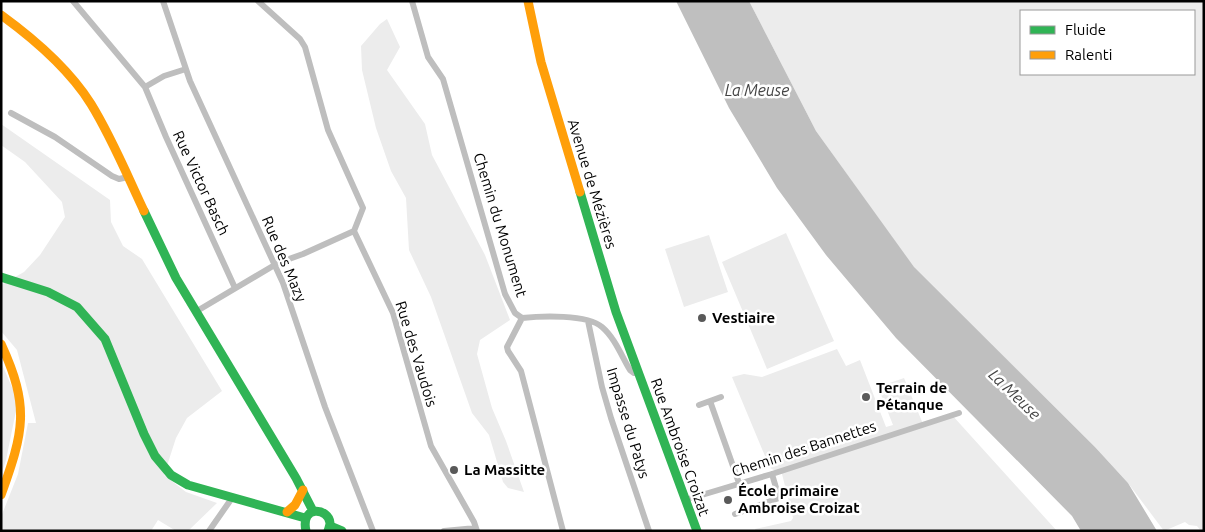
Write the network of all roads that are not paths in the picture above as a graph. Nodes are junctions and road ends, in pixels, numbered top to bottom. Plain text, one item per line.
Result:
1 (74, 1) edge
2 (163, 1) edge
3 (258, 1) edge
4 (412, 1) edge
5 (528, 1) edge
6 (1, 15) edge
7 (186, 69) junction
8 (145, 87) junction
9 (11, 113) dead end
10 (128, 177) junction
11 (354, 231) junction
12 (275, 265) junction
13 (1, 277) edge
14 (235, 288) junction
15 (197, 311) junction
16 (522, 318) junction
17 (588, 321) junction
18 (1, 344) edge
19 (638, 372) junction
20 (721, 398) dead end
21 (710, 401) junction
22 (700, 405) dead end
23 (958, 413) dead end
24 (772, 474) junction
25 (739, 483) junction
26 (303, 490) junction
27 (1, 495) edge
28 (232, 498) junction
29 (685, 500) junction
30 (312, 511) junction
31 (287, 512) junction
32 (735, 514) dead end
33 (305, 518) junction
34 (329, 528) edge
35 (477, 530) edge
36 (209, 531) edge
37 (306, 531) edge
38 (342, 531) edge
39 (372, 531) edge
40 (444, 531) edge
41 (562, 531) edge
42 (650, 531) edge
43 (697, 531) edge

1 - 8 street, Rue Victor Basch
2 - 7 street, Rue des Mazy
3 - 11 street
4 - 16 street, Chemin du Monument
5 - 19 main road, Avenue de Mézières
6 - 10 main road
7 - 8 street
7 - 12 street, Rue des Mazy
8 - 14 street, Rue Victor Basch
9 - 10 street
10 - 15 main road
11 - 12 street
11 - 35 street, Rue des Vaudois
12 - 14 street
12 - 39 street, Rue des Mazy
13 - 28 main road
14 - 15 street
15 - 26 main road
16 - 17 street, Chemin du Monument
16 - 41 street
17 - 19 street, Chemin du Monument
17 - 42 street, Impasse du Patys
18 - 27 main road
19 - 29 main road, Rue Ambroise Croizat
20 - 21 street
21 - 22 street
21 - 25 street
23 - 24 street, Chemin des Bannettes
24 - 25 street, Chemin des Bannettes
24 - 32 street
25 - 29 street, Chemin des Bannettes
26 - 30 main road
26 - 31 main road
28 - 31 main road
28 - 36 street
29 - 43 main road, Rue Ambroise Croizat
30 - 33 main road
30 - 34 main road
31 - 33 main road
33 - 37 main road
34 - 38 main road
35 - 40 street

